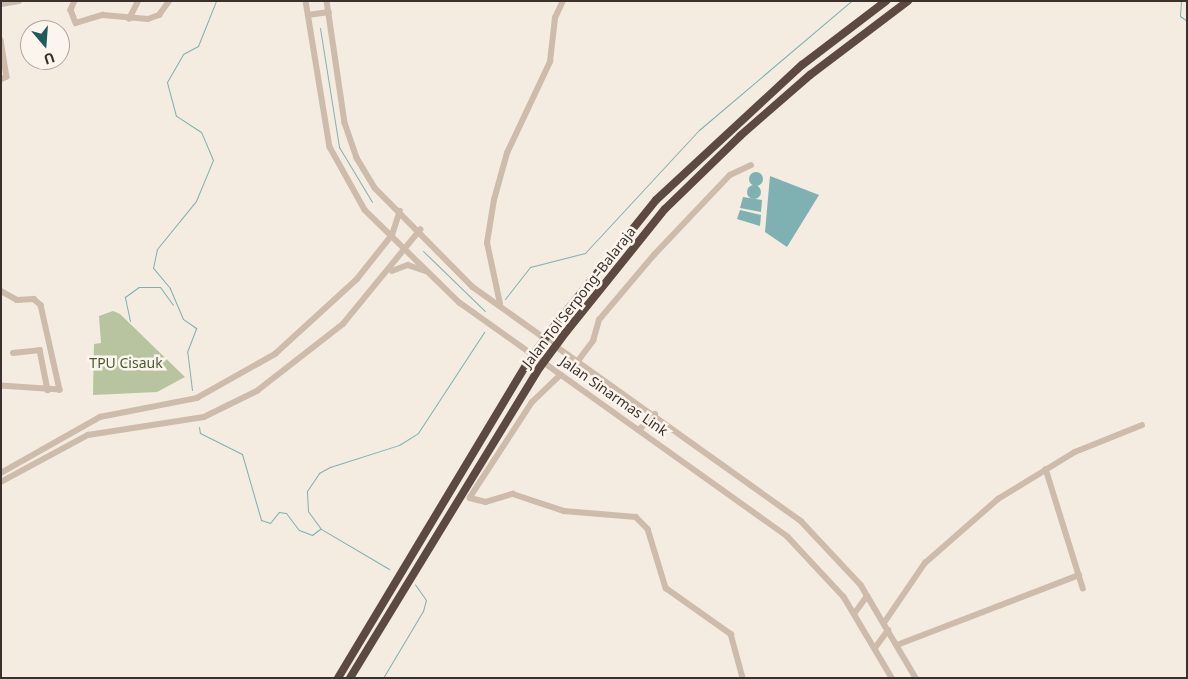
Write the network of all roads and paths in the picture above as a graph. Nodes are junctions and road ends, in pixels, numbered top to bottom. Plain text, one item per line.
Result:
1 (19, 1) edge
2 (75, 1) edge
3 (138, 1) edge
4 (169, 1) edge
5 (306, 1) edge
6 (328, 1) edge
7 (563, 1) edge
8 (886, 1) edge
9 (908, 1) edge
10 (1, 4) edge
11 (329, 12) junction
12 (308, 15) junction
13 (129, 19) junction
14 (1, 40) edge
15 (1, 80) edge
16 (751, 165) dead end
17 (400, 212) junction
18 (420, 230) junction
19 (392, 235) junction
20 (407, 249) junction
21 (429, 273) junction
22 (385, 277) junction
23 (1, 291) edge
24 (500, 306) junction
25 (13, 353) dead end
26 (578, 361) junction
27 (561, 375) junction
28 (1, 386) edge
29 (48, 390) junction
30 (655, 414) junction
31 (1142, 426) dead end
32 (640, 430) junction
33 (21, 462) junction
34 (26, 469) junction
35 (1046, 469) junction
36 (3, 470) edge
37 (1, 482) edge
38 (1079, 575) junction
39 (1083, 588) dead end
40 (867, 596) junction
41 (854, 614) junction
42 (884, 623) junction
43 (888, 630) junction
44 (897, 645) junction
45 (875, 648) junction
46 (338, 678) edge
47 (350, 678) edge
48 (742, 678) edge
49 (892, 678) edge
50 (916, 678) edge

1 - 10 street
2 - 13 street
3 - 13 street
4 - 13 street
5 - 12 street, Jalan Sinarmas Link
6 - 11 street
7 - 24 street
8 - 46 highway, Jalan Tol Serpong–Balaraja, bridge
9 - 47 highway, Jalan Tol Serpong–Balaraja, bridge
11 - 12 street
11 - 17 street
12 - 19 street, Jalan Sinarmas Link
14 - 15 street
16 - 26 street
17 - 18 street, Jalan Sinarmas Link
17 - 19 street
18 - 20 street
18 - 24 street, Jalan Sinarmas Link
19 - 20 street, Jalan Sinarmas Link
19 - 33 street
20 - 21 street, Jalan Sinarmas Link
20 - 22 street
21 - 22 street
21 - 27 street, Jalan Sinarmas Link
22 - 34 street
23 - 29 street
24 - 26 street, Jalan Sinarmas Link
25 - 29 street
26 - 30 street, Jalan Sinarmas Link
27 - 32 street, Jalan Sinarmas Link
27 - 48 street
28 - 29 street
30 - 32 street
30 - 40 street, Jalan Sinarmas Link
31 - 35 street
32 - 41 street, Jalan Sinarmas Link
33 - 34 street
33 - 36 street
34 - 37 street
35 - 38 street
35 - 42 street
38 - 39 street
38 - 44 street
40 - 41 street
40 - 42 street, Jalan Sinarmas Link
41 - 45 street, Jalan Sinarmas Link
42 - 43 street, Jalan Sinarmas Link
43 - 44 street, Jalan Sinarmas Link
43 - 45 street
44 - 50 street, Jalan Sinarmas Link
45 - 49 street, Jalan Sinarmas Link

